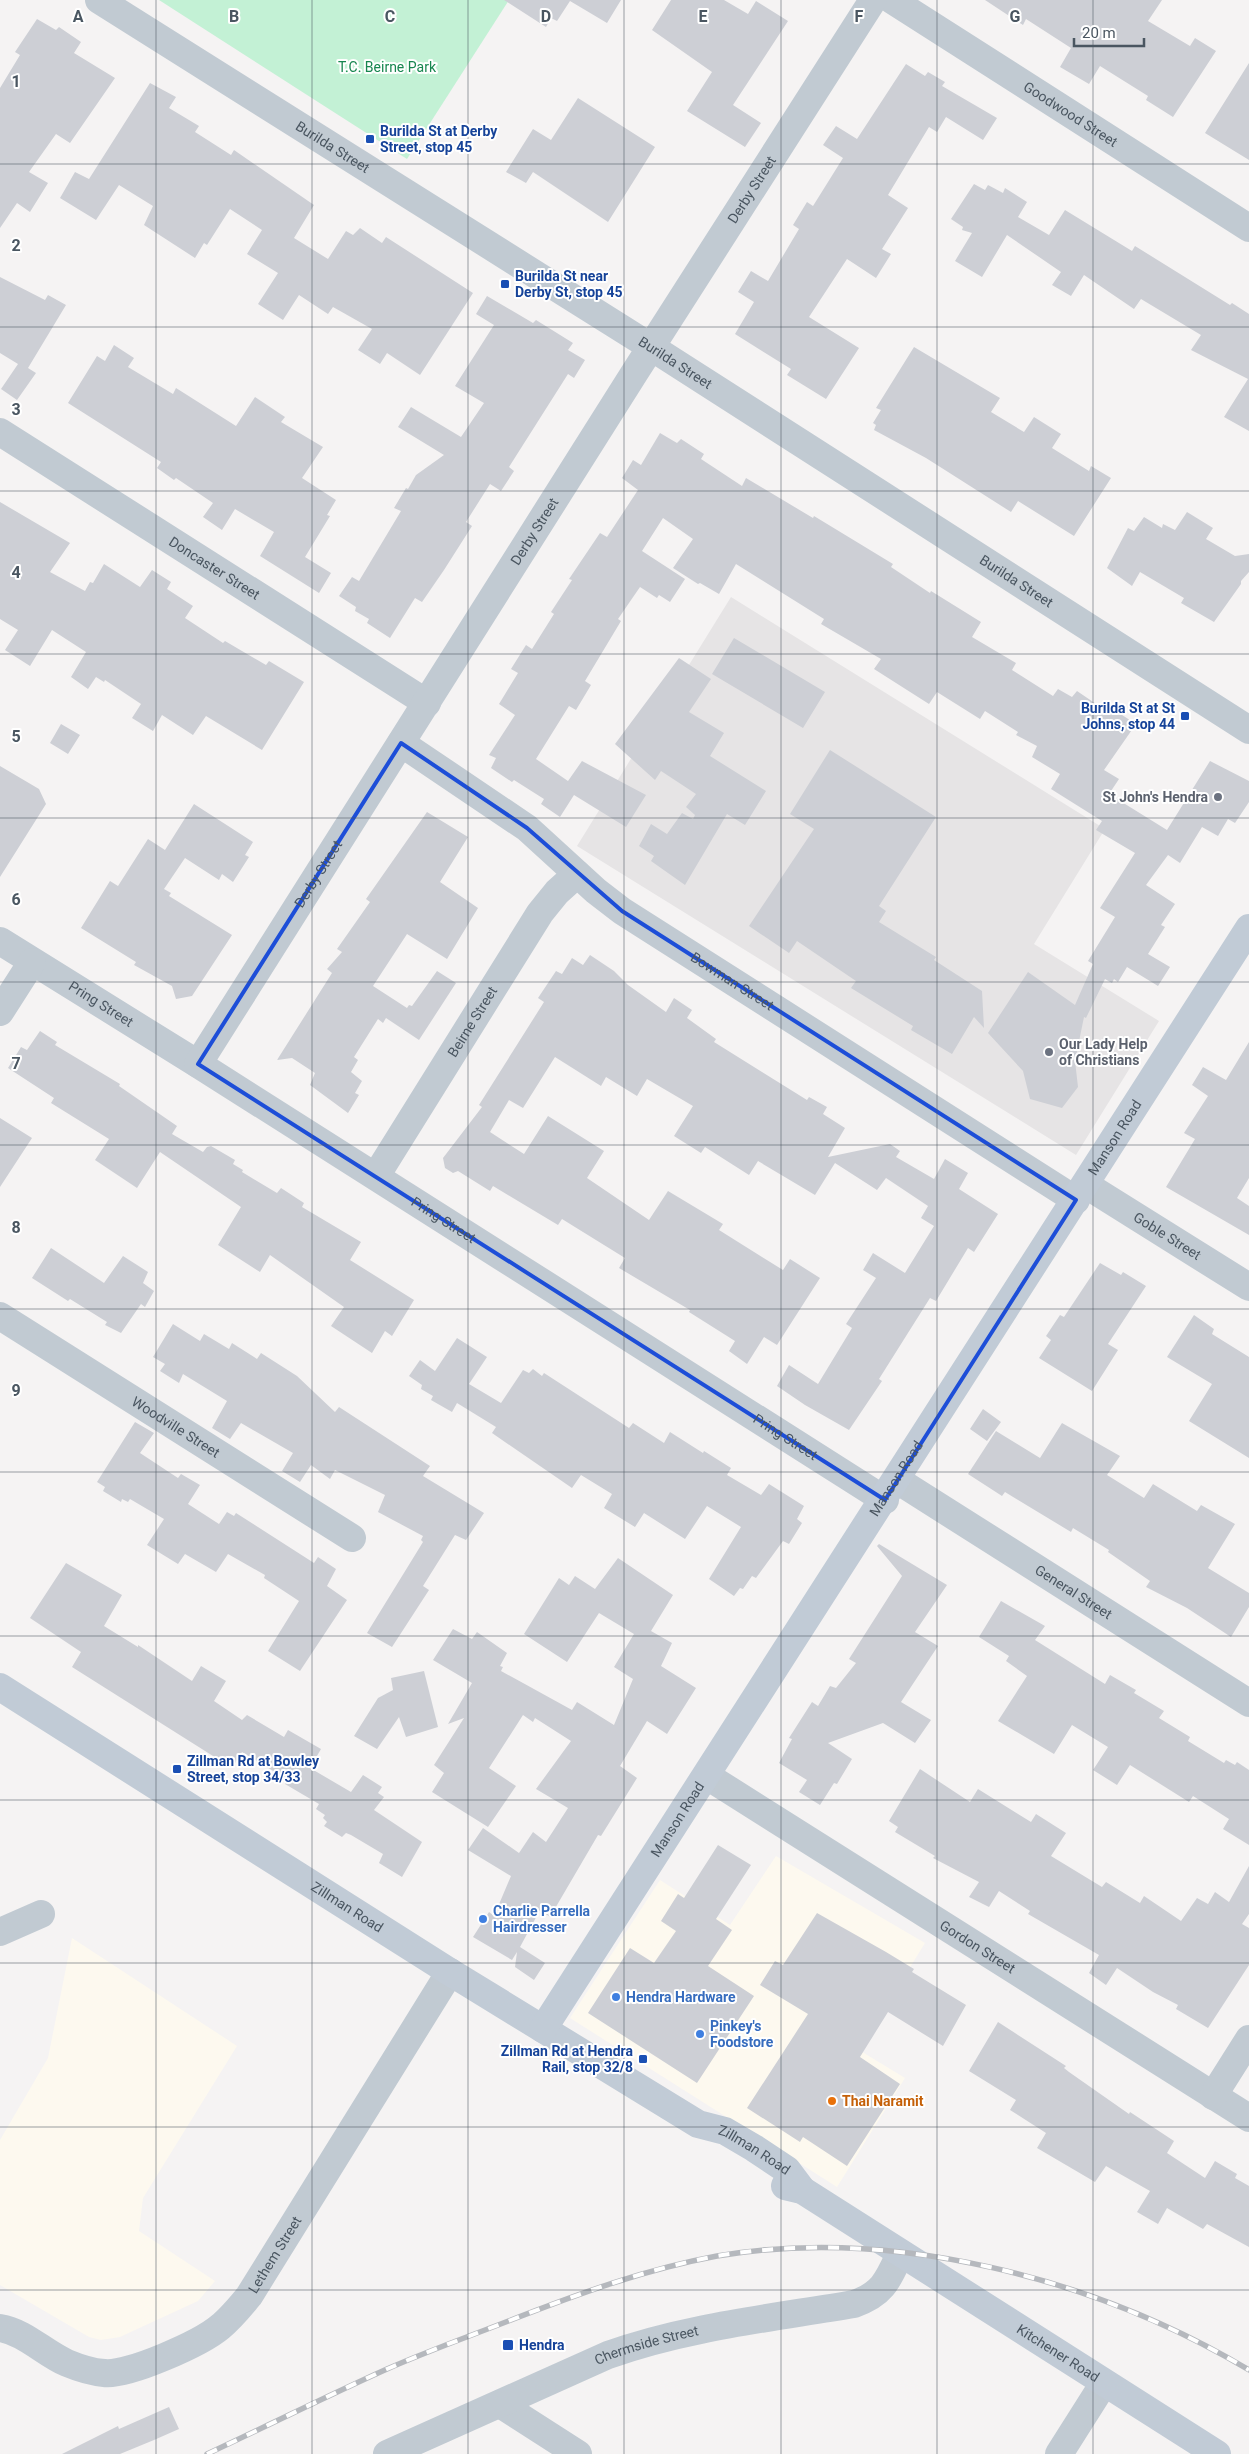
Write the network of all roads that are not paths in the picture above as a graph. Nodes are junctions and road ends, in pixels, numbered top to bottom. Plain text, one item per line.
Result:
1 (99, 0) edge
2 (873, 0) edge
3 (892, 0) edge
4 (1249, 228) edge
5 (651, 348) junction
6 (0, 432) edge
7 (427, 703) junction
8 (1249, 730) edge
9 (402, 744) junction
10 (577, 874) junction
11 (1249, 928) edge
12 (0, 941) edge
13 (32, 962) junction
14 (0, 1012) edge
15 (198, 1064) junction
16 (376, 1176) junction
17 (1081, 1193) junction
18 (1249, 1287) edge
19 (0, 1316) edge
20 (891, 1490) junction
21 (352, 1538) dead end
22 (0, 1687) edge
23 (1249, 1703) edge
24 (707, 1776) junction
25 (41, 1914) dead end
26 (0, 1932) edge
27 (450, 1972) junction
28 (544, 2030) junction
29 (1249, 2039) edge
30 (1213, 2096) junction
31 (1249, 2118) edge
32 (900, 2254) junction
33 (0, 2328) edge
34 (1104, 2383) junction
35 (500, 2404) junction
36 (386, 2454) edge
37 (578, 2454) edge
38 (1059, 2454) edge
39 (1217, 2454) edge

1 - 5 street, Burilda Street
2 - 5 street, Derby Street
3 - 4 street, Goodwood Street
5 - 7 street, Derby Street
5 - 8 street, Burilda Street
6 - 7 street, Doncaster Street
7 - 9 street, Derby Street
9 - 10 street, Bowman Street
9 - 15 street, Derby Street
10 - 16 street, Beirne Street
10 - 17 street, Bowman Street
11 - 17 main road, Manson Road
12 - 13 street, Pring Street
13 - 14 street
13 - 15 street, Pring Street
15 - 16 street, Pring Street
16 - 20 street, Pring Street
17 - 18 street, Goble Street
17 - 20 main road, Manson Road
19 - 21 street, Woodville Street
20 - 23 street, General Street
20 - 24 main road, Manson Road
22 - 27 main road, Zillman Road
24 - 28 main road, Manson Road
24 - 30 street, Gordon Street
25 - 26 street
27 - 28 main road, Zillman Road
27 - 33 street, Lethem Street
28 - 32 main road, Zillman Road
29 - 30 street
30 - 31 street, Gordon Street
32 - 34 main road, Kitchener Road
32 - 35 street, Chermside Street
34 - 38 street
34 - 39 main road, Kitchener Road
35 - 36 street, Chermside Street
35 - 37 street

